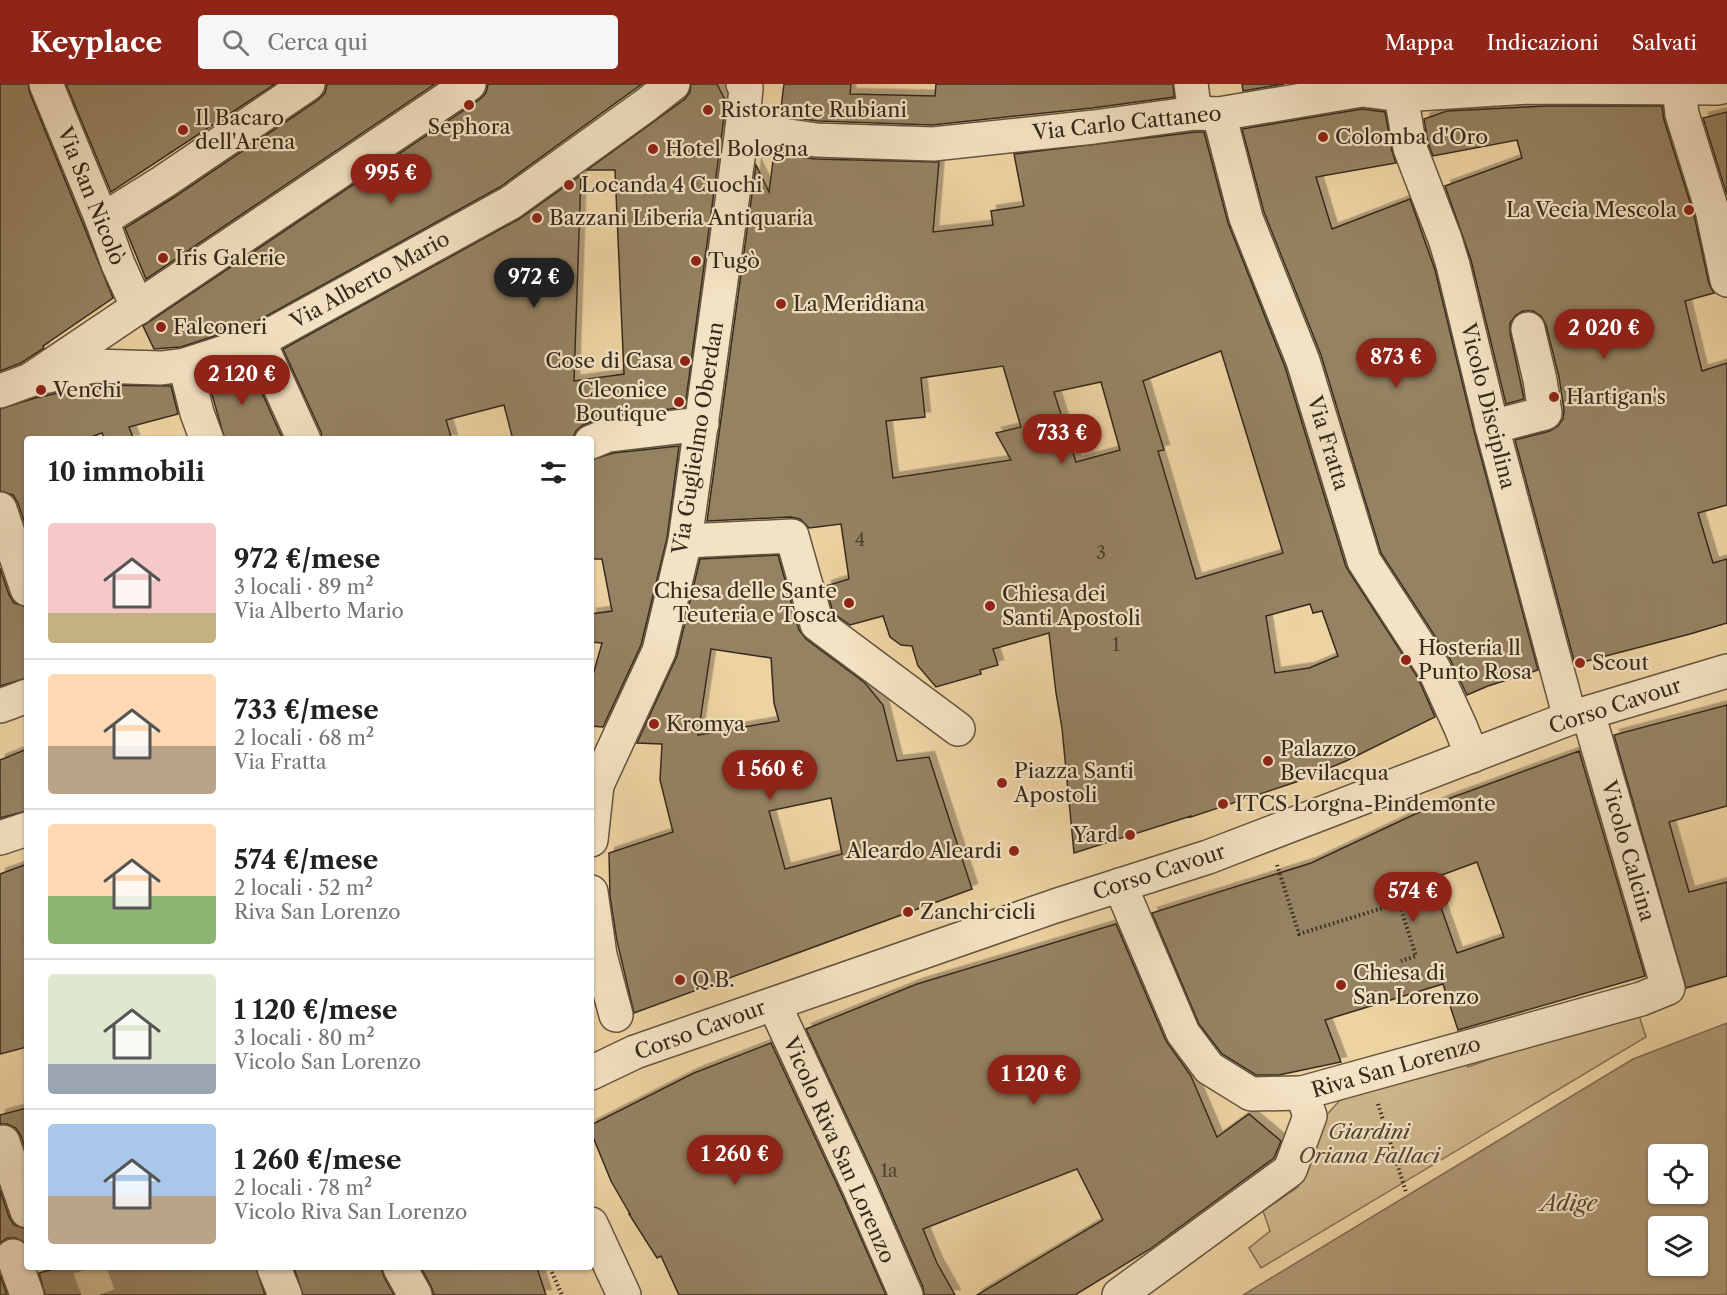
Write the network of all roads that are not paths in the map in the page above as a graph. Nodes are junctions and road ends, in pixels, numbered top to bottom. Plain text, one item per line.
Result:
1 (46, 84) edge
2 (308, 84) edge
3 (469, 84) edge
4 (673, 84) edge
5 (743, 84) edge
6 (1606, 86) edge
7 (1720, 86) edge
8 (1361, 87) edge
9 (1679, 88) junction
10 (1401, 95) junction
11 (1202, 104) edge
12 (742, 129) junction
13 (102, 220) junction
14 (1727, 280) edge
15 (138, 308) junction
16 (1528, 329) dead end
17 (260, 341) junction
18 (185, 366) junction
19 (15, 386) edge
20 (702, 424) junction
21 (1492, 427) junction
22 (205, 436) edge
23 (302, 436) edge
24 (594, 441) edge
25 (0, 509) edge
26 (685, 541) junction
27 (24, 575) edge
28 (1727, 670) edge
29 (24, 697) edge
30 (0, 706) edge
31 (1579, 716) junction
32 (958, 729) dead end
33 (1472, 756) junction
34 (594, 812) edge
35 (24, 829) edge
36 (0, 838) edge
37 (1120, 885) junction
38 (594, 922) edge
39 (1668, 988) joint
40 (774, 1004) junction
41 (616, 1015) dead end
42 (594, 1072) edge
43 (1302, 1093) junction
44 (0, 1143) edge
45 (24, 1202) edge
46 (594, 1230) edge
47 (13, 1256) edge
48 (275, 1270) edge
49 (401, 1270) edge
50 (27, 1295) edge
51 (285, 1295) edge
52 (415, 1295) edge
53 (624, 1295) edge
54 (906, 1295) edge
55 (1119, 1295) edge

1 - 13 street, Via San Nicolò
2 - 13 street
3 - 15 street
4 - 17 street, Via Alberto Mario
5 - 12 street, Via Guglielmo Oberdan
6 - 9 street, Via Carlo Cattaneo
6 - 10 street, Via Carlo Cattaneo
7 - 9 street, Via Carlo Cattaneo
8 - 10 street, Via Carlo Cattaneo
8 - 11 street, Via Carlo Cattaneo
9 - 14 street
10 - 21 street, Vicolo Disciplina
11 - 12 street, Via Carlo Cattaneo
11 - 33 street, Via Fratta
12 - 20 street, Via Guglielmo Oberdan
13 - 15 street, Via San Nicolò
15 - 19 street
16 - 21 street
17 - 18 street, Via Alberto Mario
17 - 23 street
18 - 19 street, Via Alberto Mario
18 - 22 street
20 - 24 street
20 - 26 street, Via Guglielmo Oberdan
21 - 31 street, Vicolo Disciplina
25 - 27 street
26 - 32 street
26 - 34 street, Via Guglielmo Oberdan
28 - 31 street, Corso Cavour
29 - 30 street
31 - 33 street, Corso Cavour
31 - 39 street, Vicolo Calcina
33 - 37 street, Corso Cavour
35 - 36 street
37 - 40 street, Corso Cavour
37 - 43 street
38 - 41 street
39 - 43 street, Riva San Lorenzo
40 - 42 street, Corso Cavour
40 - 54 street, Vicolo Riva San Lorenzo
43 - 55 street, Riva San Lorenzo
44 - 45 street
46 - 53 street
47 - 50 street
48 - 51 street
49 - 52 street

